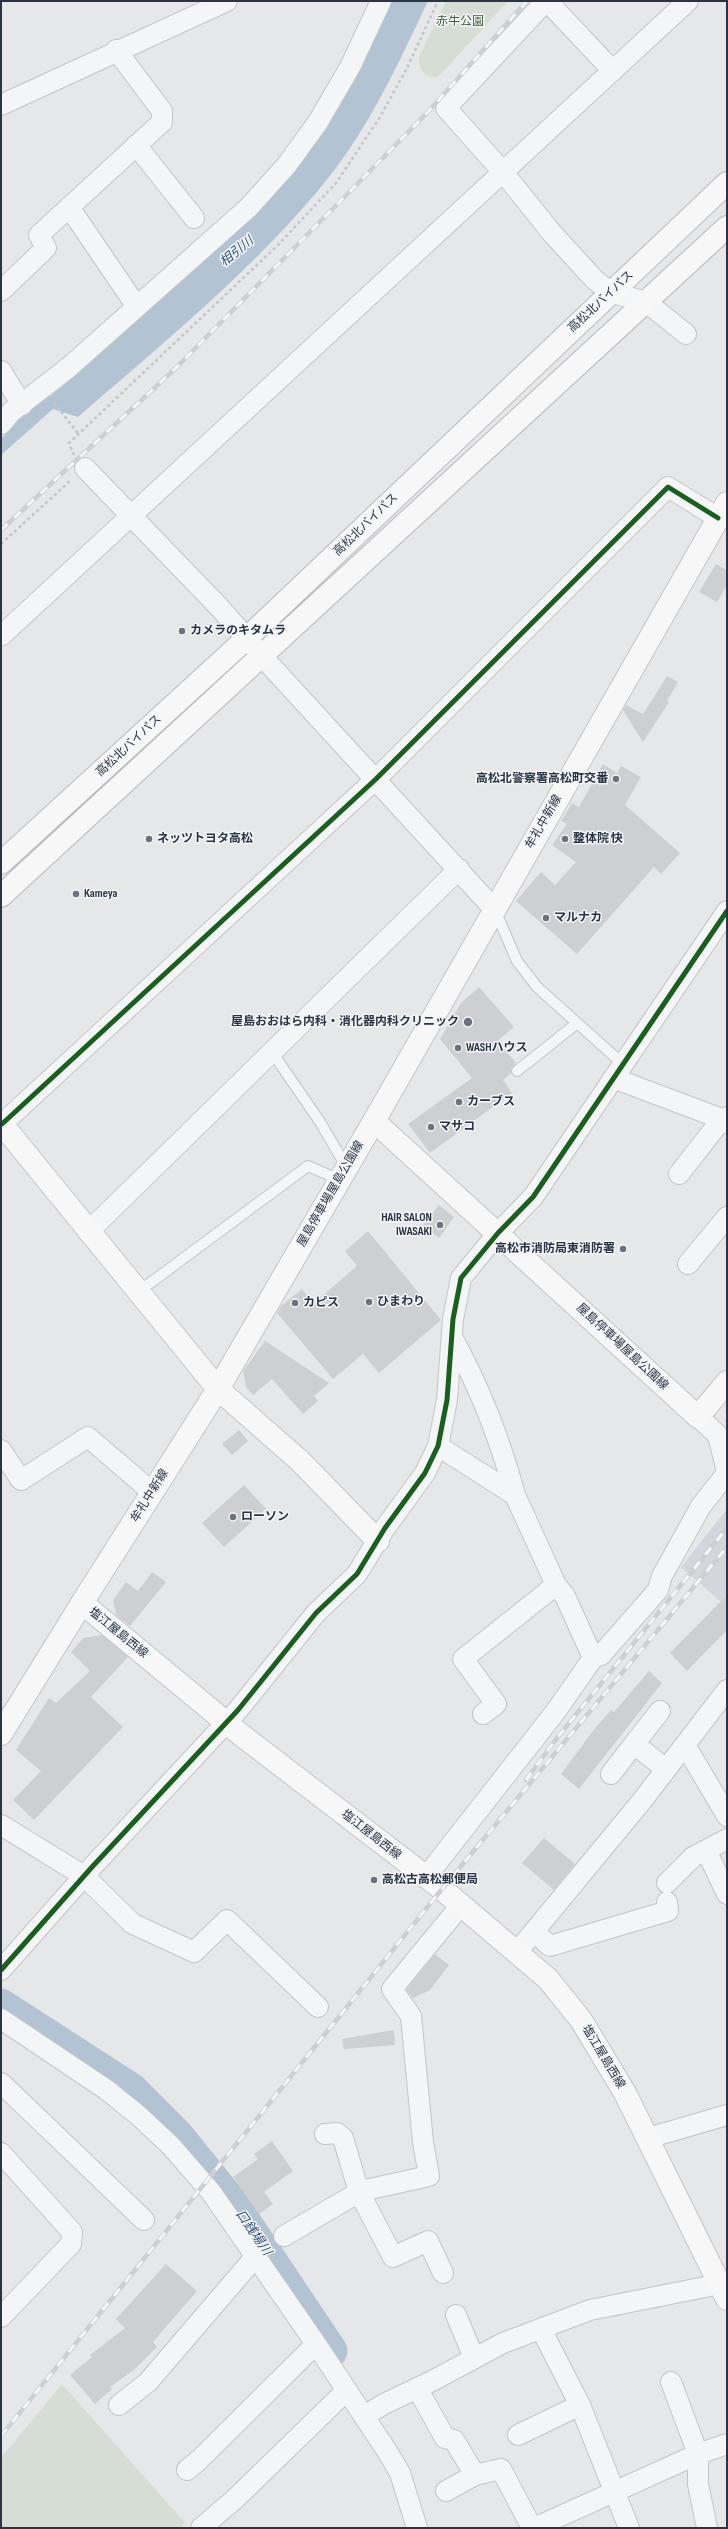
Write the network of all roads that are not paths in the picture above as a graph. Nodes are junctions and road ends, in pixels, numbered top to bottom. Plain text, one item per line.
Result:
1 (227, 1) edge
2 (381, 1) edge
3 (546, 1) edge
4 (688, 1) edge
5 (116, 50) junction
6 (613, 71) junction
7 (1, 105) edge
8 (136, 145) junction
9 (503, 172) junction
10 (727, 183) edge
11 (69, 207) junction
12 (194, 218) dead end
13 (727, 227) edge
14 (1, 291) edge
15 (610, 292) junction
16 (646, 302) junction
17 (137, 307) junction
18 (686, 334) dead end
19 (1, 371) edge
20 (22, 405) junction
21 (1, 424) edge
22 (84, 468) road end
23 (723, 511) edge
24 (130, 516) junction
25 (1, 636) edge
26 (246, 638) junction
27 (262, 656) junction
28 (376, 779) junction
29 (1, 863) edge
30 (459, 869) junction
31 (1, 896) edge
32 (494, 909) junction
33 (727, 911) edge
34 (576, 1024) junction
35 (272, 1052) junction
36 (517, 1071) dead end
37 (618, 1071) junction
38 (725, 1120) edge
39 (374, 1121) junction
40 (2, 1124) edge
41 (343, 1174) junction
42 (679, 1174) dead end
43 (727, 1217) edge
44 (88, 1232) junction
45 (498, 1232) junction
46 (688, 1264) dead end
47 (138, 1292) junction
48 (452, 1337) junction
49 (727, 1382) edge
50 (218, 1389) junction
51 (698, 1417) junction
52 (438, 1446) junction
53 (1, 1450) edge
54 (727, 1473) edge
55 (152, 1492) junction
56 (516, 1495) junction
57 (378, 1541) junction
58 (556, 1585) junction
59 (82, 1603) junction
60 (593, 1658) junction
61 (727, 1690) edge
62 (660, 1711) dead end
63 (483, 1714) dead end
64 (227, 1723) junction
65 (1, 1734) edge
66 (634, 1744) junction
67 (685, 1745) junction
68 (666, 1769) junction
69 (611, 1774) dead end
70 (727, 1816) edge
71 (1, 1825) edge
72 (727, 1839) edge
73 (706, 1850) junction
74 (84, 1876) junction
75 (426, 1877) junction
76 (727, 1894) edge
77 (461, 1905) junction
78 (534, 1932) junction
79 (517, 1952) junction
80 (1, 1970) edge
81 (318, 2007) dead end
82 (1, 2019) edge
83 (1, 2083) edge
84 (727, 2115) edge
85 (325, 2134) dead end
86 (648, 2138) junction
87 (1, 2153) edge
88 (359, 2192) junction
89 (144, 2220) dead end
90 (284, 2236) dead end
91 (256, 2256) junction
92 (444, 2273) dead end
93 (723, 2292) edge
94 (456, 2315) dead end
95 (1, 2317) edge
96 (541, 2329) junction
97 (316, 2344) junction
98 (474, 2358) junction
99 (671, 2382) dead end
100 (417, 2388) junction
101 (346, 2391) junction
102 (120, 2405) dead end
103 (580, 2405) junction
104 (364, 2416) junction
105 (518, 2435) dead end
106 (727, 2444) edge
107 (698, 2454) junction
108 (187, 2470) dead end
109 (475, 2475) junction
110 (614, 2490) junction
111 (446, 2491) dead end
112 (540, 2527) edge
113 (201, 2528) edge
114 (417, 2528) edge
115 (630, 2528) edge
116 (706, 2528) edge

1 - 5 street
2 - 17 street
3 - 6 street
3 - 9 street
4 - 6 street
5 - 7 street
5 - 8 street
6 - 9 street
8 - 11 street
8 - 12 street
9 - 15 street
9 - 24 street
10 - 15 main road, 高松北バイパス
11 - 14 street
11 - 17 street
13 - 16 main road, 高松北バイパス
15 - 16 street
15 - 26 main road, 高松北バイパス
16 - 18 street
16 - 27 main road, 高松北バイパス
17 - 20 street
19 - 20 street
20 - 21 street
22 - 24 street
23 - 28 street
23 - 32 main road, 牟礼中新線
24 - 25 street
24 - 26 street
26 - 27 street
26 - 29 main road, 高松北バイパス
27 - 28 street
27 - 31 main road, 高松北バイパス
28 - 30 street
28 - 40 street
30 - 32 street
30 - 35 street
32 - 34 lane
32 - 39 main road, 牟礼中新線
33 - 37 street
34 - 36 lane
34 - 37 lane
35 - 41 lane
35 - 44 street
37 - 38 street
37 - 45 street
38 - 42 street
39 - 41 main road, 屋島停車場屋島公園線
39 - 45 main road, 屋島停車場屋島公園線
40 - 44 main road
41 - 47 lane
41 - 50 main road, 屋島停車場屋島公園線
43 - 46 street
44 - 47 main road
45 - 48 street
45 - 51 main road, 屋島停車場屋島公園線
47 - 50 main road
48 - 52 street
48 - 56 street
49 - 51 main road
50 - 55 main road, 牟礼中新線
50 - 57 main road
51 - 54 street
52 - 56 street
52 - 57 street
53 - 55 street
54 - 60 street
55 - 59 main road, 牟礼中新線
56 - 58 street
57 - 64 street
58 - 60 street
58 - 63 street
59 - 64 main road, 塩江屋島西線
59 - 65 main road, 塩江屋島西線
60 - 75 street
61 - 67 street
62 - 66 street
64 - 74 street
64 - 75 main road, 塩江屋島西線
66 - 68 street
66 - 69 street
67 - 68 street
67 - 70 street
68 - 78 street
71 - 74 street
72 - 73 street
73 - 76 street
73 - 78 street
74 - 80 street
74 - 81 street
75 - 77 main road, 塩江屋島西線
77 - 79 main road, 塩江屋島西線
77 - 88 street
78 - 79 street
79 - 86 main road, 塩江屋島西線
82 - 91 street
83 - 89 street
84 - 86 street
85 - 88 street
86 - 93 main road, 塩江屋島西線
87 - 95 street
88 - 90 street
88 - 92 street
91 - 97 street
91 - 102 street
93 - 96 street
94 - 98 street
96 - 98 street
96 - 103 street
97 - 101 street
97 - 108 street
98 - 100 street
99 - 107 street
100 - 104 street
100 - 109 street
101 - 104 street
101 - 113 street
103 - 105 street
103 - 110 street
104 - 114 street
106 - 107 street
107 - 110 street
107 - 116 street
109 - 111 street
109 - 112 street
110 - 112 street
110 - 115 street

